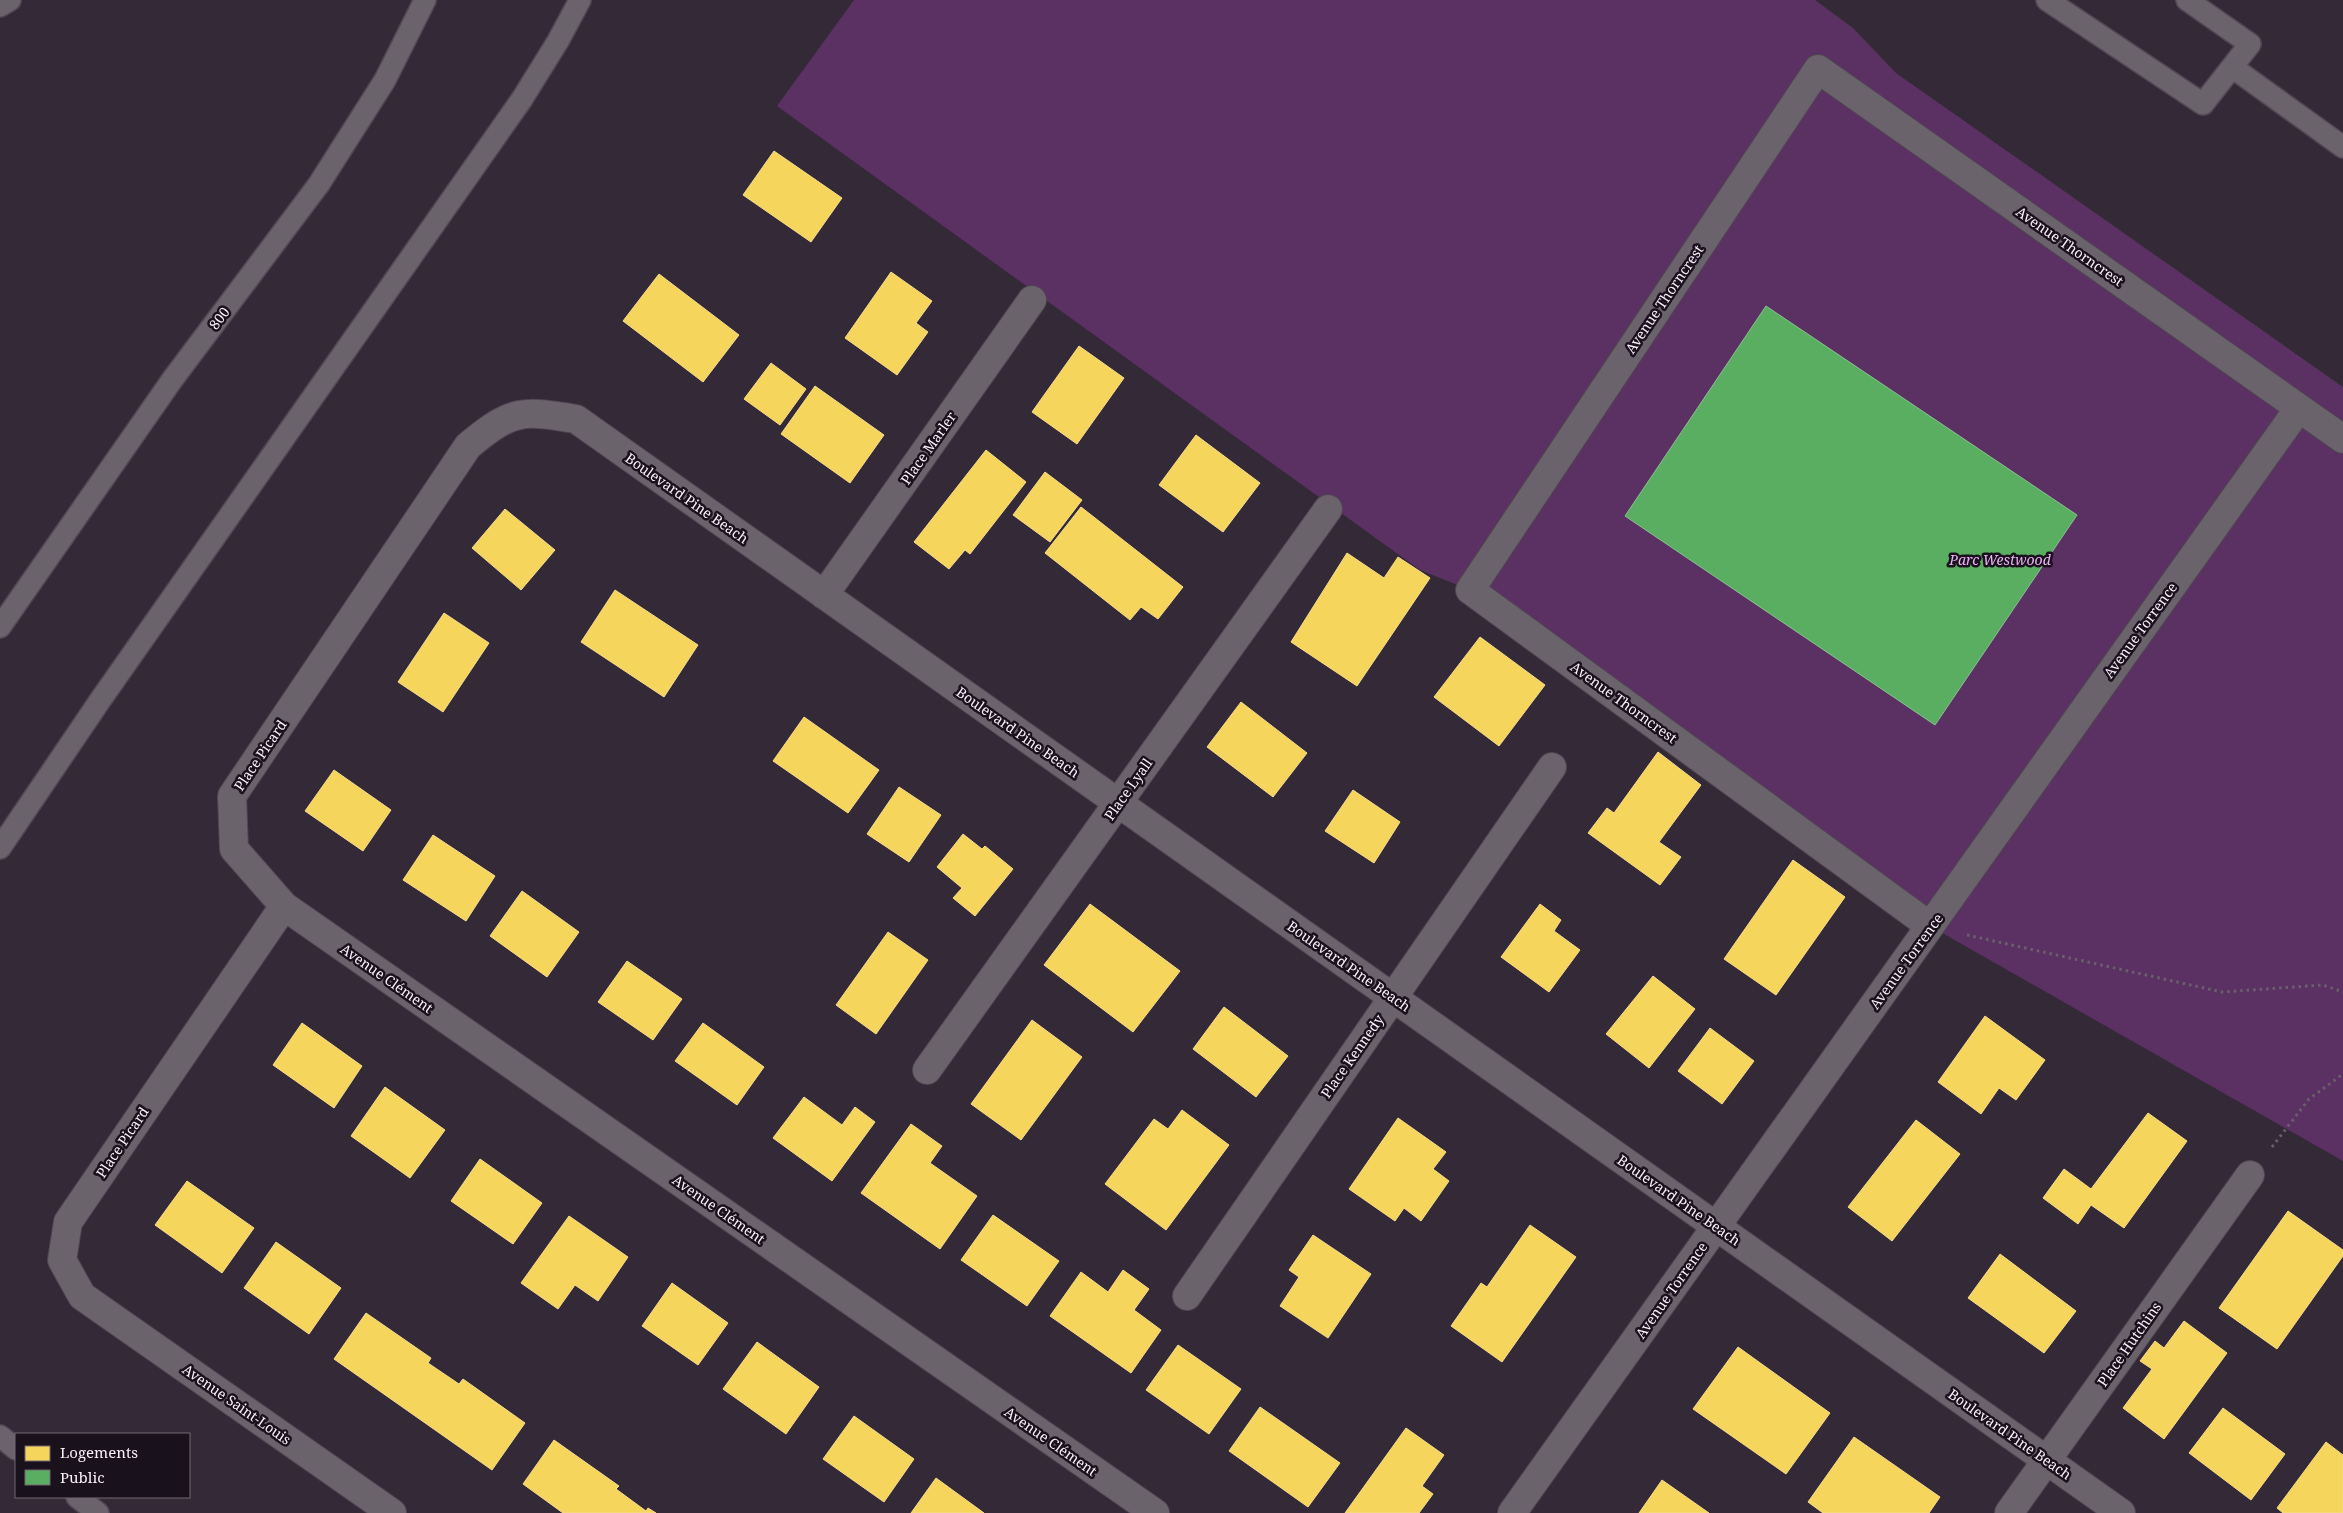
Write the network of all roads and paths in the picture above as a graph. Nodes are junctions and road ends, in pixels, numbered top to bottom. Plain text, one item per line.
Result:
1 (10, 0) edge
2 (425, 0) edge
3 (580, 0) edge
4 (2047, 0) edge
5 (2187, 0) edge
6 (0, 6) edge
7 (2232, 67) junction
8 (2343, 147) edge
9 (1032, 300) dead end
10 (2299, 408) junction
11 (576, 419) joint
12 (2343, 439) edge
13 (1328, 509) dead end
14 (824, 595) junction
15 (0, 628) edge
16 (1552, 768) dead end
17 (1118, 803) junction
18 (0, 848) edge
19 (284, 906) junction
20 (1930, 926) junction
21 (2343, 992) edge
22 (1393, 998) junction
23 (928, 1070) dead end
24 (2343, 1074) edge
25 (2250, 1175) joint
26 (1716, 1226) junction
27 (82, 1296) joint
28 (1187, 1296) dead end
29 (0, 1436) edge
30 (15, 1448) edge
31 (2046, 1460) junction
32 (78, 1498) edge
33 (98, 1513) edge
34 (392, 1513) edge
35 (1154, 1513) edge
36 (1512, 1513) edge
37 (2008, 1513) edge
38 (2121, 1513) edge

1 - 6 lane
2 - 15 lane, 800
3 - 18 lane
4 - 7 lane
5 - 7 lane
7 - 8 lane
9 - 14 street, Place Marler
10 - 12 street, Avenue Thorncrest
10 - 20 street, Avenue Torrence
10 - 20 street, Avenue Thorncrest
11 - 14 street, Boulevard Pine Beach
11 - 19 street, Place Picard
13 - 17 street, Place Lyall
14 - 17 street, Boulevard Pine Beach
16 - 22 street, Place Kennedy
17 - 22 street, Boulevard Pine Beach
17 - 23 street, Place Lyall
19 - 27 street, Place Picard
19 - 35 street, Avenue Clément
20 - 21 path
20 - 26 street, Avenue Torrence
22 - 26 street, Boulevard Pine Beach
22 - 28 street, Place Kennedy
24 - 25 path
25 - 31 street, Place Hutchins
26 - 31 street, Boulevard Pine Beach
26 - 36 street, Avenue Torrence
27 - 34 street, Avenue Saint-Louis
29 - 30 lane
31 - 37 street, Place Hutchins
31 - 38 street, Boulevard Pine Beach
32 - 33 lane

